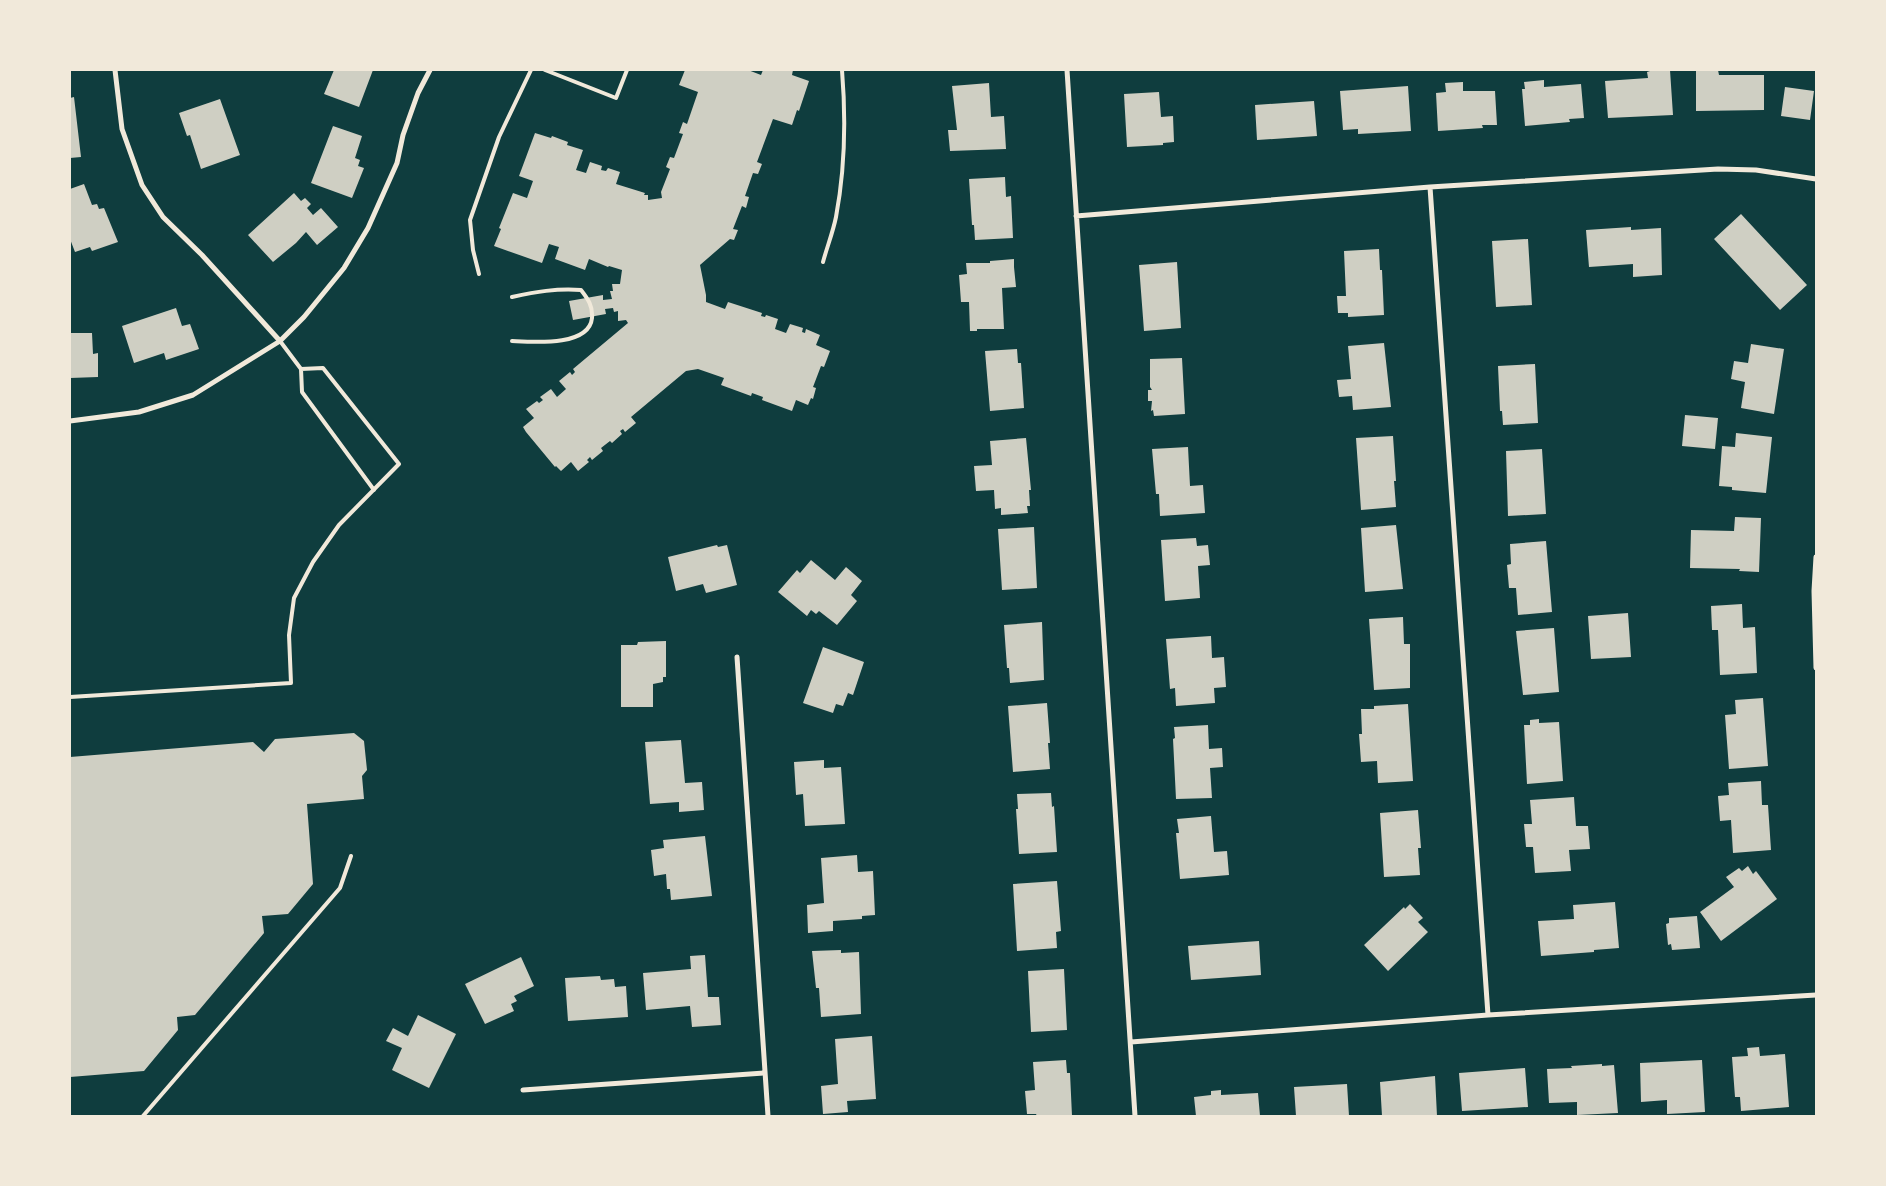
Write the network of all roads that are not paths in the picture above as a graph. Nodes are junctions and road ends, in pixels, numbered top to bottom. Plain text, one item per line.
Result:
1 (115, 70) edge
2 (430, 70) edge
3 (531, 70) edge
4 (545, 70) edge
5 (627, 70) edge
6 (842, 70) edge
7 (1067, 70) edge
8 (1816, 179) edge
9 (1430, 187) junction
10 (1076, 216) junction
11 (822, 262) dead end
12 (479, 274) dead end
13 (512, 297) dead end
14 (280, 341) junction
15 (512, 342) dead end
16 (301, 369) junction
17 (70, 421) edge
18 (374, 490) junction
19 (1816, 558) edge
20 (737, 657) dead end
21 (1816, 668) edge
22 (70, 697) edge
23 (351, 856) dead end
24 (1816, 995) edge
25 (1488, 1015) junction
26 (1131, 1042) junction
27 (765, 1073) junction
28 (522, 1090) dead end
29 (143, 1116) edge
30 (768, 1116) edge
31 (1135, 1116) edge

1 - 14 street
2 - 14 street
3 - 12 lane
4 - 5 lane
6 - 11 lane
7 - 10 street
8 - 9 street
9 - 10 street
9 - 25 street
10 - 26 street
13 - 15 lane
14 - 16 lane
14 - 17 street
16 - 18 lane
16 - 18 lane
18 - 22 lane
19 - 21 street
20 - 27 street
23 - 29 lane
24 - 25 street
25 - 26 street
26 - 31 street
27 - 28 street
27 - 30 street

